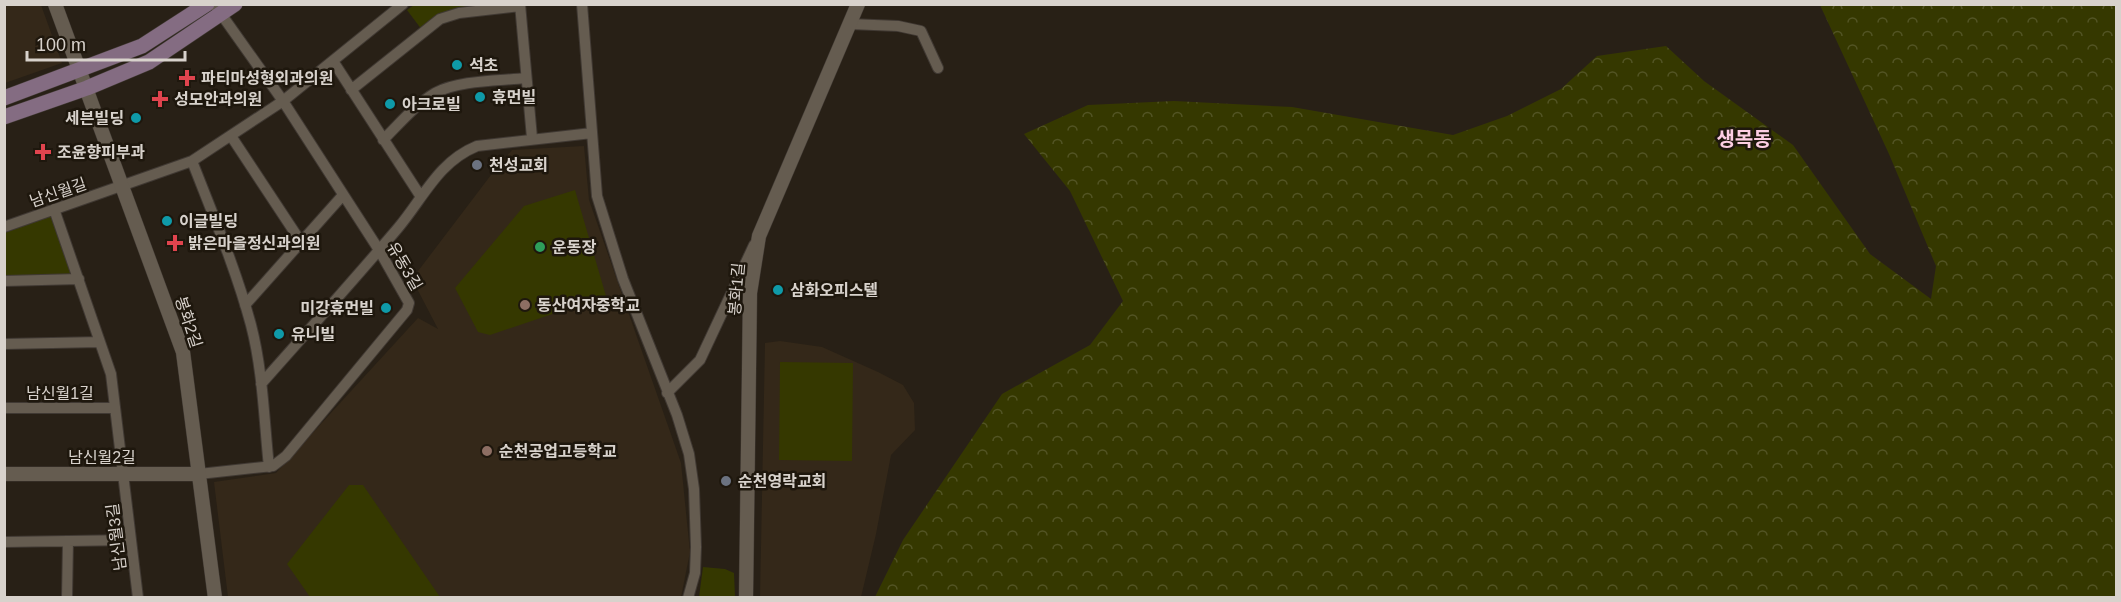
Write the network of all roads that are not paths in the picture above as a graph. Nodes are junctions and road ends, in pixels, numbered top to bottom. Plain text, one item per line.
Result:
1 (55, 4) edge
2 (207, 4) edge
3 (236, 4) edge
4 (404, 4) edge
5 (582, 4) edge
6 (858, 4) edge
7 (520, 5) edge
8 (218, 10) edge
9 (850, 24) junction
10 (333, 61) junction
11 (938, 68) dead end
12 (80, 70) junction
13 (526, 78) junction
14 (87, 88) junction
15 (351, 90) junction
16 (4, 98) edge
17 (284, 101) junction
18 (4, 117) edge
19 (592, 133) junction
20 (231, 136) junction
21 (532, 138) junction
22 (383, 140) junction
23 (192, 161) junction
24 (122, 186) junction
25 (343, 195) junction
26 (420, 197) junction
27 (54, 209) junction
28 (4, 227) edge
29 (759, 236) junction
30 (301, 242) junction
31 (379, 250) junction
32 (79, 279) junction
33 (4, 281) edge
34 (245, 306) junction
35 (100, 342) junction
36 (4, 344) edge
37 (261, 384) junction
38 (667, 393) junction
39 (4, 408) edge
40 (115, 408) junction
41 (269, 467) junction
42 (4, 474) edge
43 (123, 474) junction
44 (199, 474) junction
45 (131, 540) junction
46 (68, 541) junction
47 (4, 542) edge
48 (67, 597) edge
49 (138, 597) edge
50 (215, 597) edge
51 (688, 597) edge
52 (746, 597) edge

1 - 12 street, 봉화2길
2 - 12 main road
3 - 8 main road
4 - 10 street, 남신월길
5 - 19 street
6 - 9 street, 봉화1길
7 - 13 street
7 - 15 street
8 - 14 main road
8 - 17 street, 유동3길
9 - 11 street
9 - 29 street, 봉화1길
10 - 15 street
10 - 17 street, 남신월길
12 - 14 street, 봉화2길
12 - 16 main road
13 - 21 street
13 - 22 street
14 - 18 main road
14 - 24 street, 봉화2길
15 - 22 street
17 - 20 street, 남신월길
17 - 25 street, 유동3길
19 - 21 street
19 - 38 street
20 - 23 street, 남신월길
20 - 30 street
21 - 26 street
22 - 26 street
23 - 24 street, 남신월길
23 - 34 street
24 - 27 street, 남신월길
24 - 44 street, 봉화2길
25 - 30 street
25 - 31 street, 유동3길
26 - 31 street
27 - 28 street, 남신월길
27 - 32 street, 남신월1길
29 - 38 street
29 - 52 street, 봉화1길
30 - 34 street
31 - 37 street
31 - 41 street, 유동3길
32 - 33 street
32 - 35 street, 남신월1길
34 - 37 street
35 - 36 street
35 - 40 street, 남신월1길
37 - 41 street
38 - 51 street
39 - 40 street, 남신월1길
40 - 43 street, 남신월1길
41 - 44 street
42 - 43 street, 남신월2길
43 - 44 street, 남신월2길
43 - 45 street, 남신월3길
44 - 50 street, 봉화2길
45 - 46 street
45 - 49 street, 남신월3길
46 - 47 street
46 - 48 street

